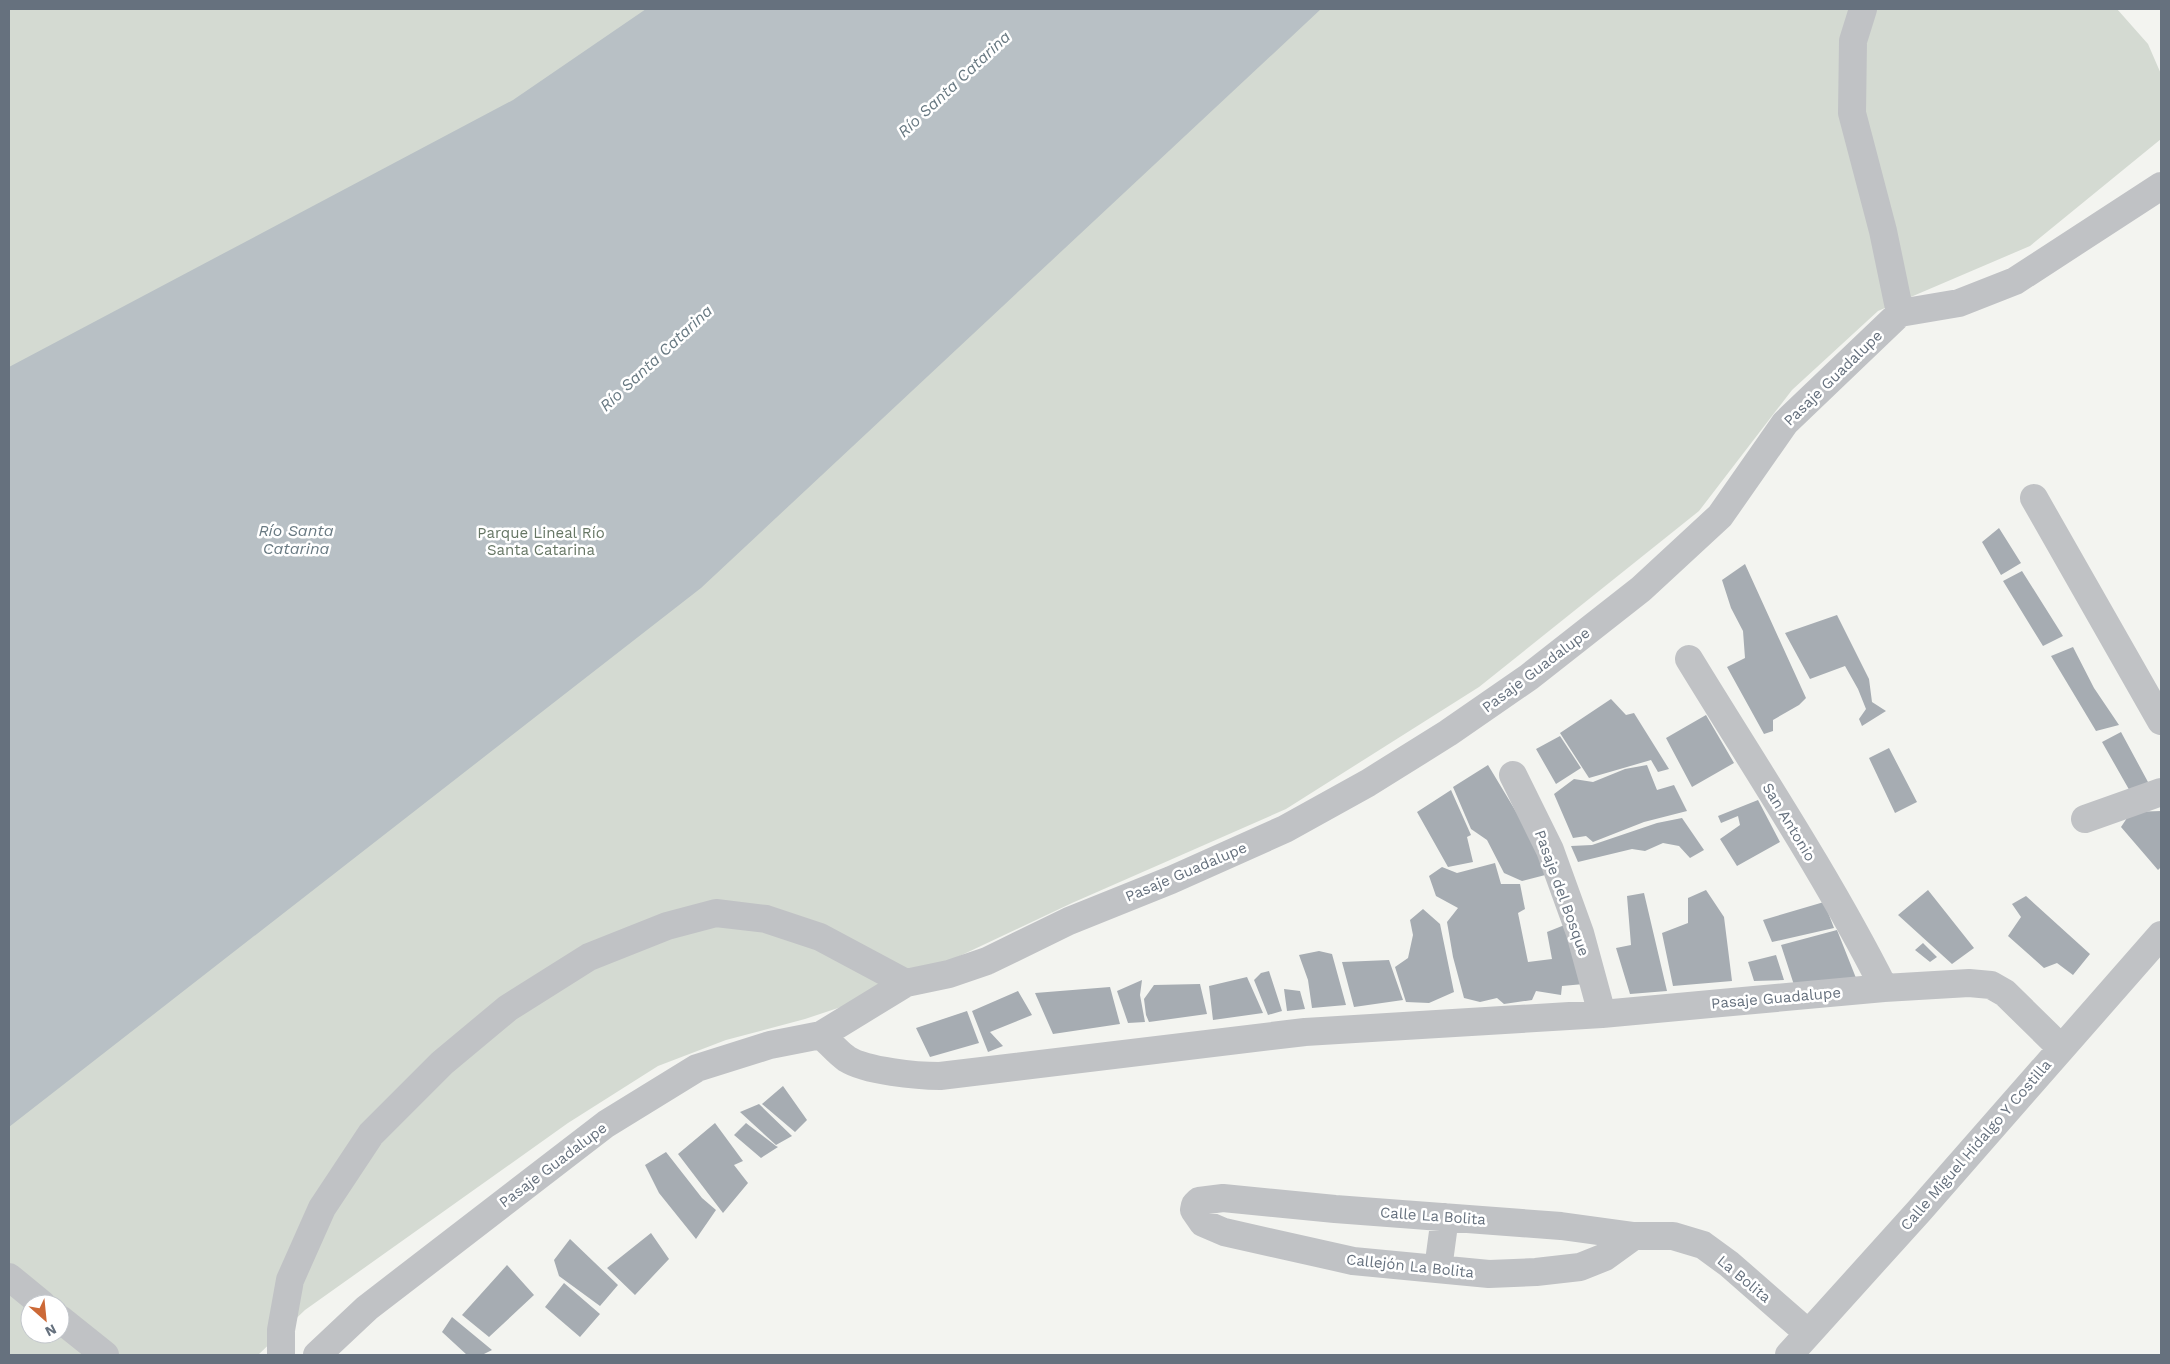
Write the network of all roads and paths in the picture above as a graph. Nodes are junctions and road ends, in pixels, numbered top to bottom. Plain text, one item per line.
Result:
1 (1863, 9) edge
2 (2161, 186) edge
3 (1900, 313) junction
4 (2034, 498) dead end
5 (1690, 659) dead end
6 (2161, 721) edge
7 (1513, 775) dead end
8 (2161, 792) edge
9 (2085, 819) dead end
10 (2161, 935) edge
11 (906, 983) junction
12 (1884, 988) junction
13 (1602, 1014) junction
14 (821, 1035) junction
15 (2061, 1048) junction
16 (1195, 1205) joint
17 (1445, 1217) junction
18 (1634, 1236) junction
19 (1673, 1236) joint
20 (1438, 1269) junction
21 (9, 1277) edge
22 (30, 1294) edge
23 (70, 1327) edge
24 (1808, 1333) junction
25 (105, 1355) edge
26 (281, 1355) edge
27 (317, 1355) edge
28 (1789, 1355) edge

1 - 3 street
2 - 3 street
3 - 11 street, Pasaje Guadalupe
4 - 6 street
5 - 12 street, San Antonio
7 - 13 street, Pasaje del Bosque
8 - 9 street
10 - 15 street, Calle Miguel Hidalgo Y Costilla
11 - 14 street, Pasaje Guadalupe
11 - 26 street
12 - 13 street, Pasaje Guadalupe
12 - 15 street, Pasaje Guadalupe
13 - 14 street, Pasaje Guadalupe
14 - 27 street, Pasaje Guadalupe
15 - 24 street, Calle Miguel Hidalgo Y Costilla
16 - 17 street, Calle La Bolita
16 - 20 street, Callejón La Bolita
17 - 18 street, Calle La Bolita
17 - 20 street
18 - 19 street, Calle La Bolita
18 - 20 street, Callejón La Bolita
19 - 24 street, La Bolita
21 - 22 street
23 - 25 street
24 - 28 street, Calle Miguel Hidalgo Y Costilla

